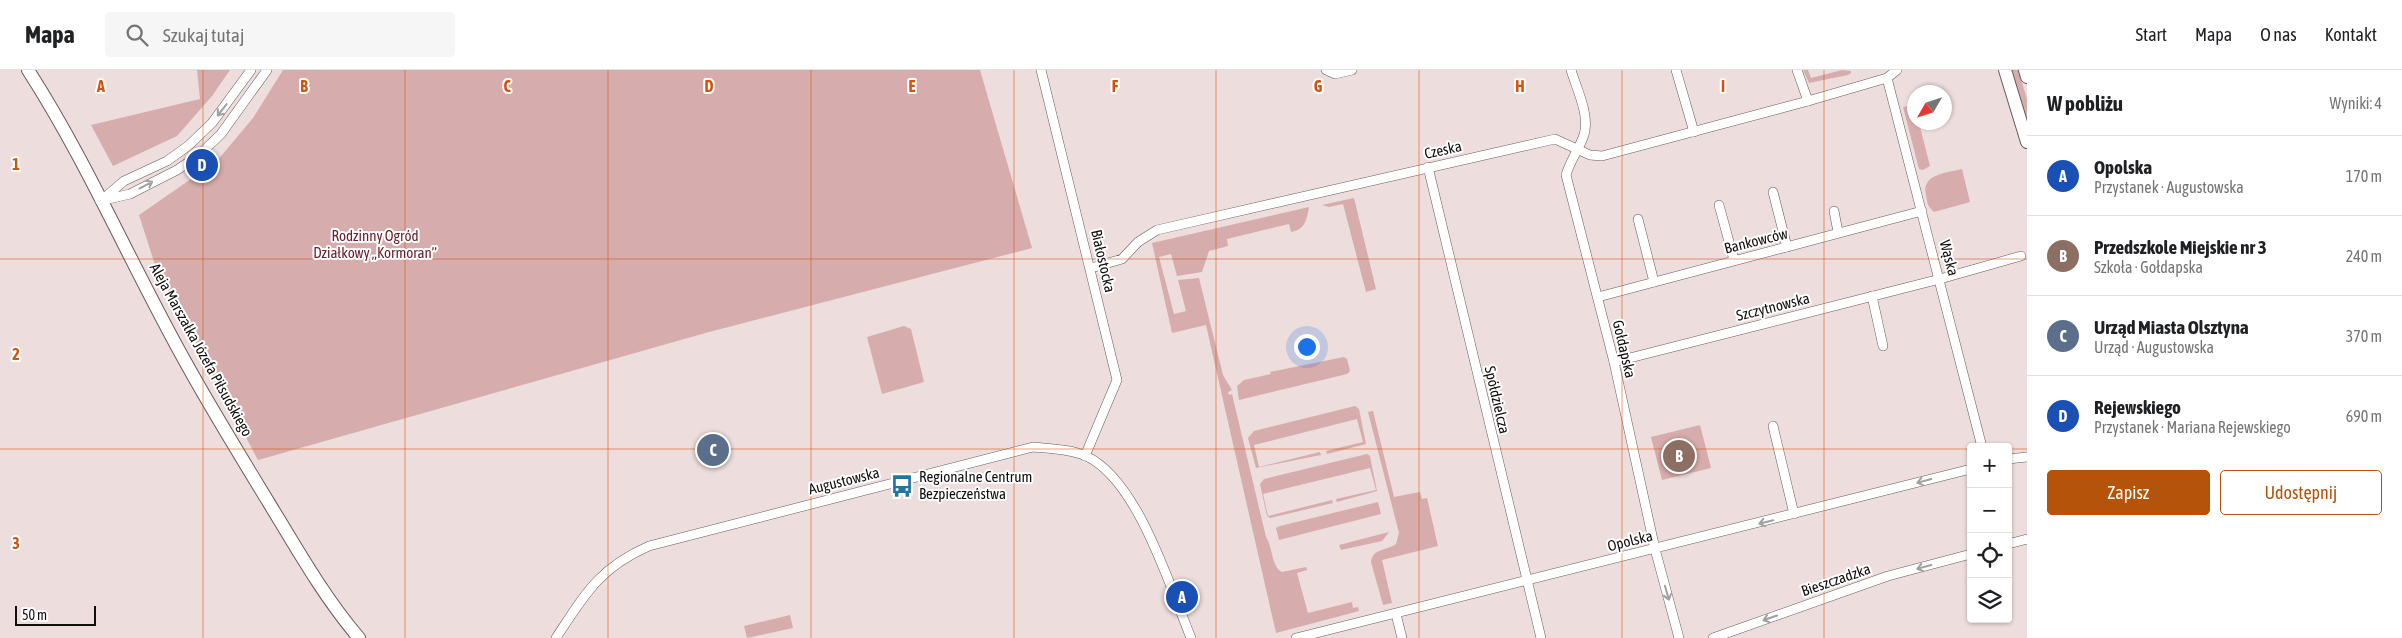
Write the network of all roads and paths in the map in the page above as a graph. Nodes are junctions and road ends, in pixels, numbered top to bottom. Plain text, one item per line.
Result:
1 (28, 70) edge
2 (251, 70) edge
3 (267, 70) edge
4 (1040, 70) edge
5 (1326, 70) edge
6 (1352, 70) edge
7 (1571, 70) edge
8 (1676, 70) edge
9 (1797, 70) edge
10 (1897, 70) edge
11 (2005, 70) edge
12 (2025, 70) edge
13 (2027, 77) edge
14 (1887, 78) junction
15 (1808, 101) junction
16 (1694, 132) junction
17 (2027, 142) edge
18 (1576, 149) junction
19 (1428, 168) junction
20 (1773, 192) dead end
21 (100, 201) junction
22 (1719, 205) dead end
23 (1834, 211) dead end
24 (1922, 211) junction
25 (1638, 219) dead end
26 (1838, 232) junction
27 (1787, 247) junction
28 (2021, 256) dead end
29 (1734, 260) junction
30 (1091, 268) junction
31 (1940, 279) junction
32 (1654, 282) junction
33 (1872, 296) junction
34 (1598, 298) junction
35 (1883, 346) dead end
36 (1614, 362) junction
37 (1773, 426) dead end
38 (1981, 443) edge
39 (1085, 456) junction
40 (2027, 457) edge
41 (2012, 459) edge
42 (1967, 469) edge
43 (1794, 514) junction
44 (2027, 539) edge
45 (2012, 543) edge
46 (1655, 549) junction
47 (1967, 555) edge
48 (1527, 582) junction
49 (1396, 614) junction
50 (359, 638) edge
51 (556, 638) edge
52 (1191, 638) edge
53 (1296, 638) edge
54 (1402, 638) edge
55 (1541, 638) edge
56 (1679, 638) edge
57 (1713, 638) edge

1 - 21 street, Aleja Marszałka Józefa Piłsudskiego
2 -> 21 street
21 -> 3 street
4 - 30 street, Białostocka
5 - 6 street
7 - 18 street, Gołdapska
8 - 16 street
9 - 15 street
10 - 14 street
11 - 17 street
12 - 13 street
14 - 15 street, Czeska
14 - 24 street, Wąska
15 - 16 street, Czeska
16 - 18 street, Czeska
18 - 19 street, Czeska
18 - 34 street, Gołdapska
19 - 30 street, Czeska
19 - 48 street, Spółdzielcza
20 - 27 street
21 - 50 street, Aleja Marszałka Józefa Piłsudskiego
22 - 29 street
23 - 26 street
24 - 26 street, Bankowców
24 - 31 street, Wąska
25 - 32 street
26 - 27 street, Bankowców
27 - 29 street, Bankowców
28 - 31 street, Szczytnowska
29 - 32 street, Bankowców
30 - 39 street, Białostocka
31 - 33 street, Szczytnowska
31 - 38 street, Wąska
32 - 34 street, Bankowców
33 - 35 street
33 - 36 street, Szczytnowska
34 - 36 street, Gołdapska
36 - 46 street, Gołdapska
37 - 43 street
39 - 51 street, Augustowska
39 - 52 street, Augustowska
40 - 41 street
42 -> 43 street, Opolska
43 -> 46 street, Opolska
44 - 45 street
46 - 48 street, Opolska
46 -> 56 street, Gołdapska
47 -> 57 street, Bieszczadzka
48 - 49 street, Opolska
48 - 55 street, Spółdzielcza
49 - 53 street, Opolska
49 - 54 street

